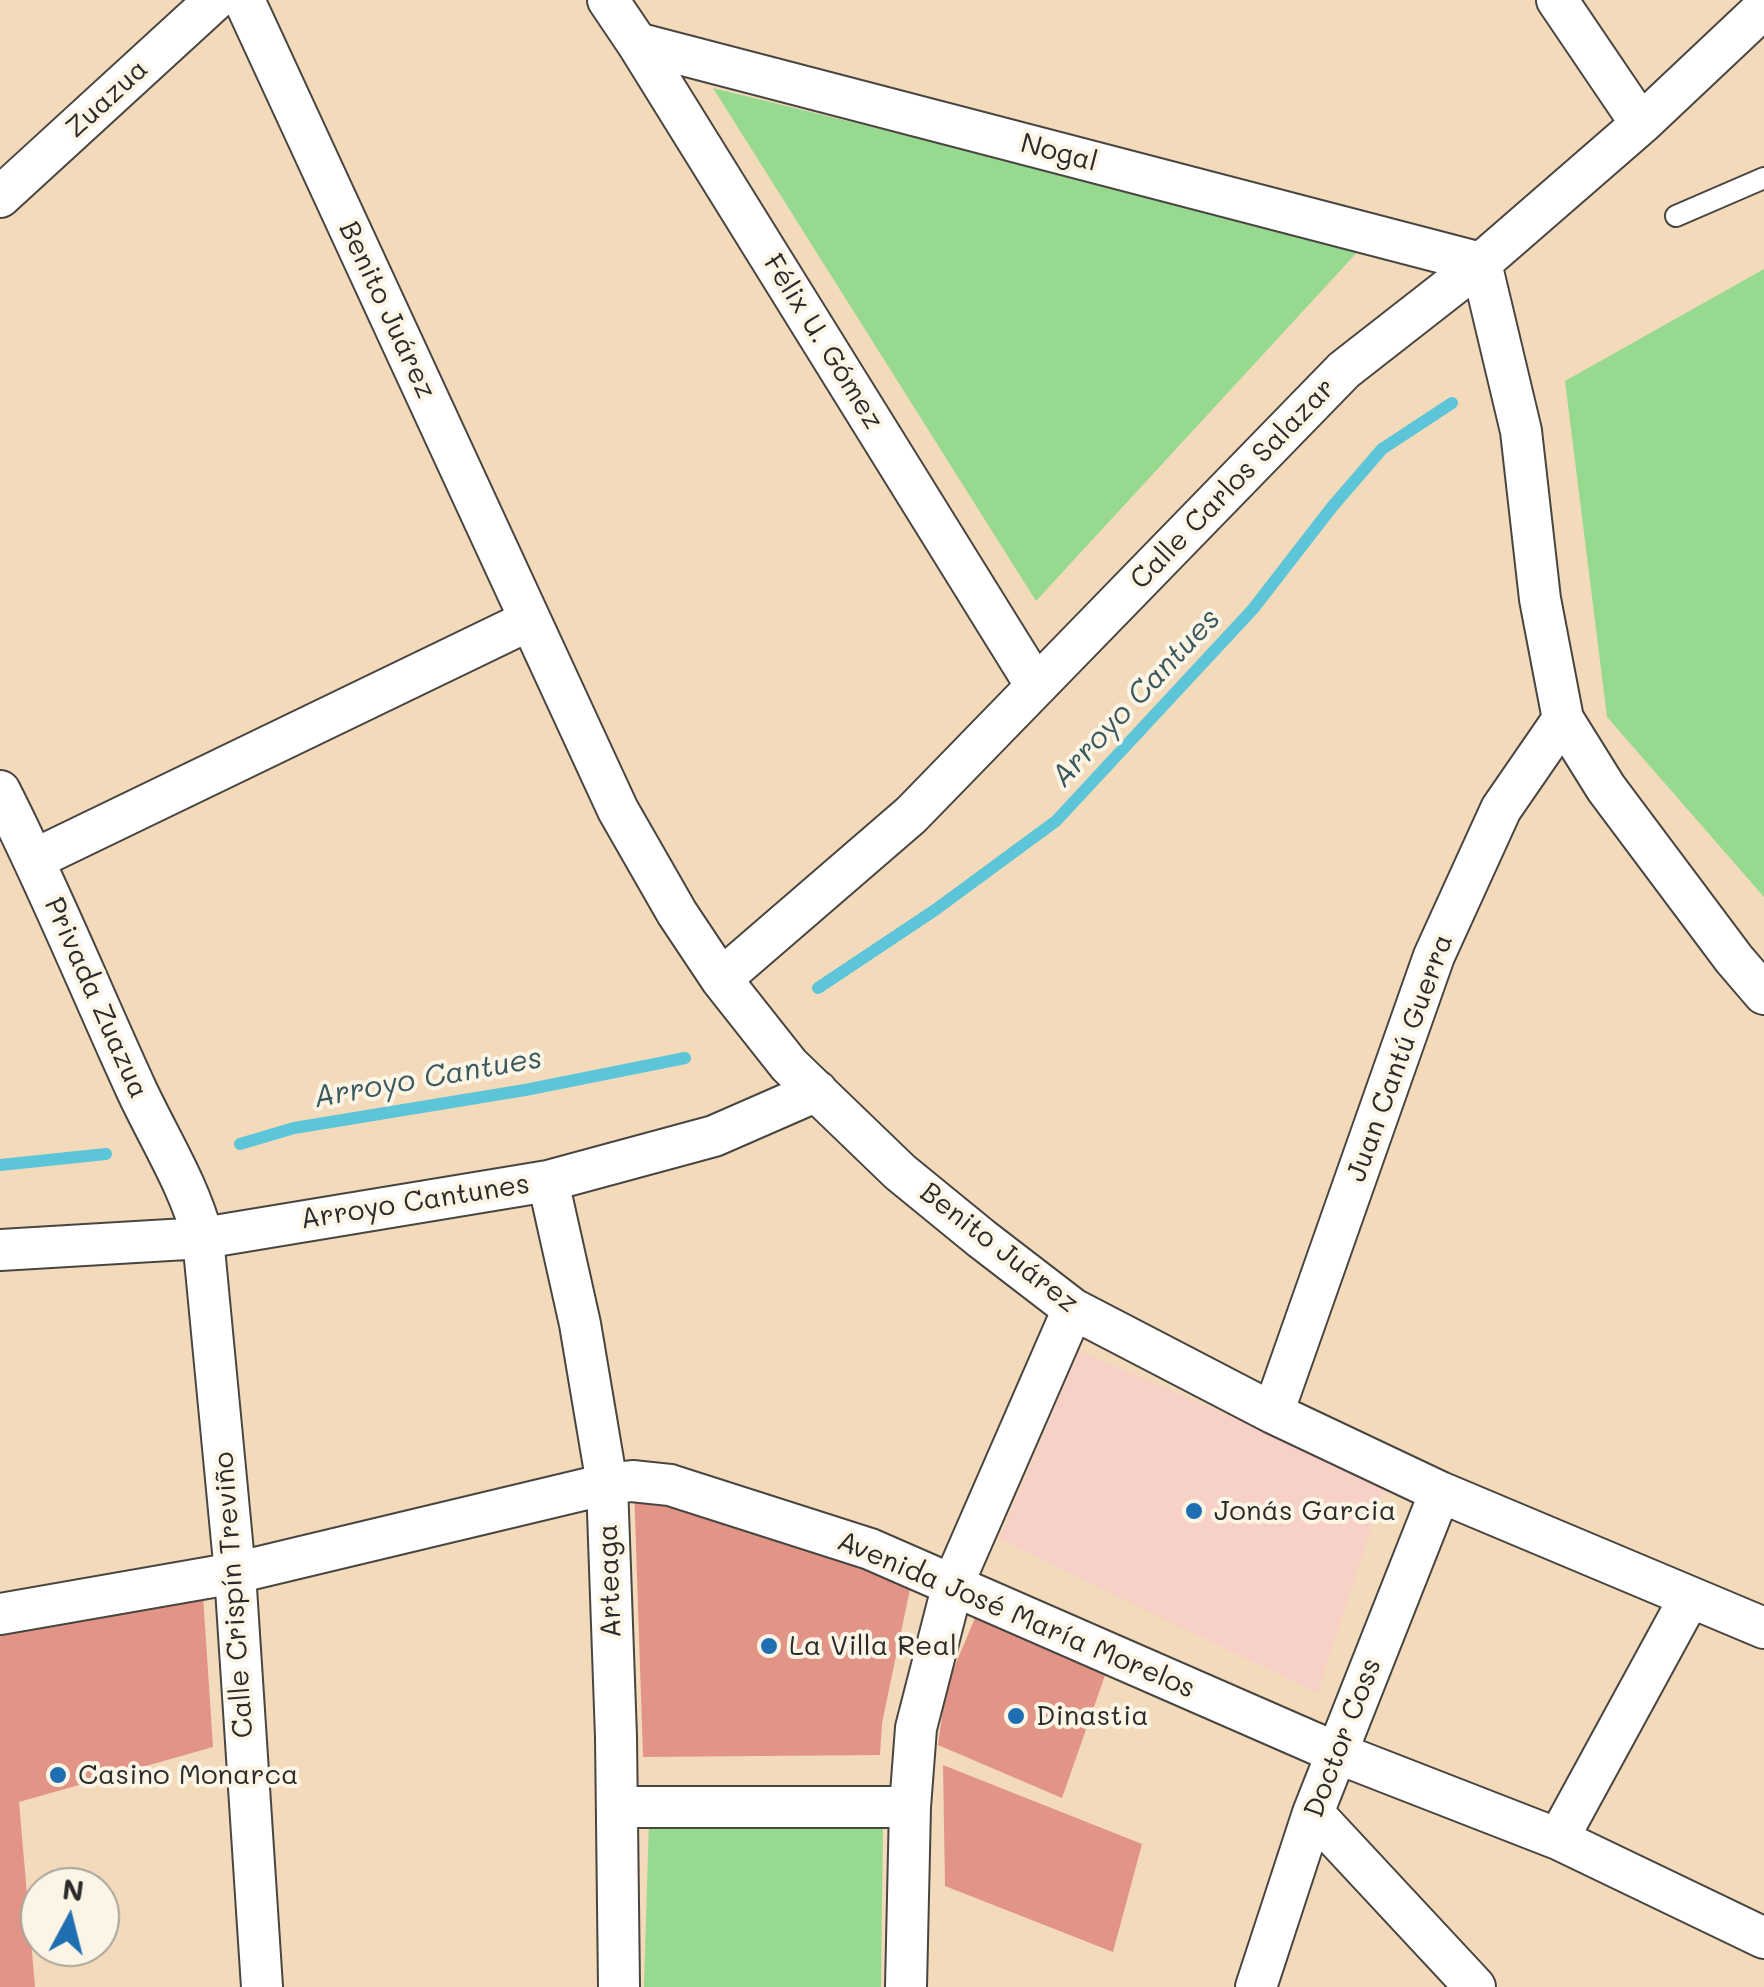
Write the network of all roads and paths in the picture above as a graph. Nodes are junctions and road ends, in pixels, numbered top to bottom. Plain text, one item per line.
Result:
1 (215, 0) edge
2 (244, 0) edge
3 (608, 0) edge
4 (1557, 0) edge
5 (1764, 8) edge
6 (637, 43) junction
7 (1641, 124) junction
8 (1764, 178) edge
9 (0, 197) edge
10 (1676, 216) dead end
11 (1485, 281) junction
12 (530, 620) junction
13 (1036, 686) junction
14 (1563, 719) junction
15 (0, 791) edge
16 (35, 860) junction
17 (729, 988) junction
18 (1764, 994) edge
19 (803, 1078) junction
20 (548, 1180) junction
21 (199, 1221) junction
22 (0, 1250) edge
23 (1073, 1309) junction
24 (1273, 1414) junction
25 (607, 1484) junction
26 (1440, 1492) junction
27 (235, 1573) junction
28 (953, 1584) junction
29 (1690, 1598) junction
30 (0, 1614) edge
31 (1764, 1628) edge
32 (1337, 1753) junction
33 (616, 1806) junction
34 (910, 1807) junction
35 (1313, 1814) junction
36 (1558, 1838) junction
37 (1764, 1938) edge
38 (262, 1987) edge
39 (619, 1987) edge
40 (906, 1987) edge
41 (1256, 1987) edge
42 (1475, 1987) edge

1 - 9 street, Zuazua
2 - 12 street, Benito Juárez
3 - 6 street, Félix U. Gómez
4 - 7 street
5 - 7 street, Calle Carlos Salazar
6 - 11 street, Nogal
6 - 13 street, Félix U. Gómez
7 - 11 street, Calle Carlos Salazar
8 - 10 lane
11 - 13 street, Calle Carlos Salazar
11 - 14 street
12 - 16 street
12 - 17 street, Benito Juárez
13 - 17 street, Calle Carlos Salazar
14 - 18 street
14 - 24 street, Juan Cantú Guerra
15 - 16 street, Privada Zuazua
16 - 21 street, Privada Zuazua
17 - 19 street, Benito Juárez
19 - 20 street, Arroyo Cantunes
19 - 23 street, Benito Juárez
20 - 21 street, Arroyo Cantunes
20 - 25 street, Arteaga
21 - 22 street, Arroyo Cantunes
21 - 27 street, Calle Crispín Treviño
23 - 24 street, Benito Juárez
23 - 28 street
24 - 26 street, Benito Juárez
25 - 27 street, Avenida José María Morelos
25 - 28 street, Avenida José María Morelos
25 - 33 street, Arteaga
26 - 29 street, Benito Juárez
26 - 32 street, Doctor Coss
27 - 30 street, Avenida José María Morelos
27 - 38 street, Calle Crispín Treviño
28 - 32 street, Avenida José María Morelos
28 - 34 street
29 - 31 street, Benito Juárez
29 - 36 street
32 - 35 street, Doctor Coss
32 - 36 street, Avenida José María Morelos
33 - 34 street
33 - 39 street, Arteaga
34 - 40 street
35 - 41 street, Doctor Coss
35 - 42 street
36 - 37 street, Avenida José María Morelos

